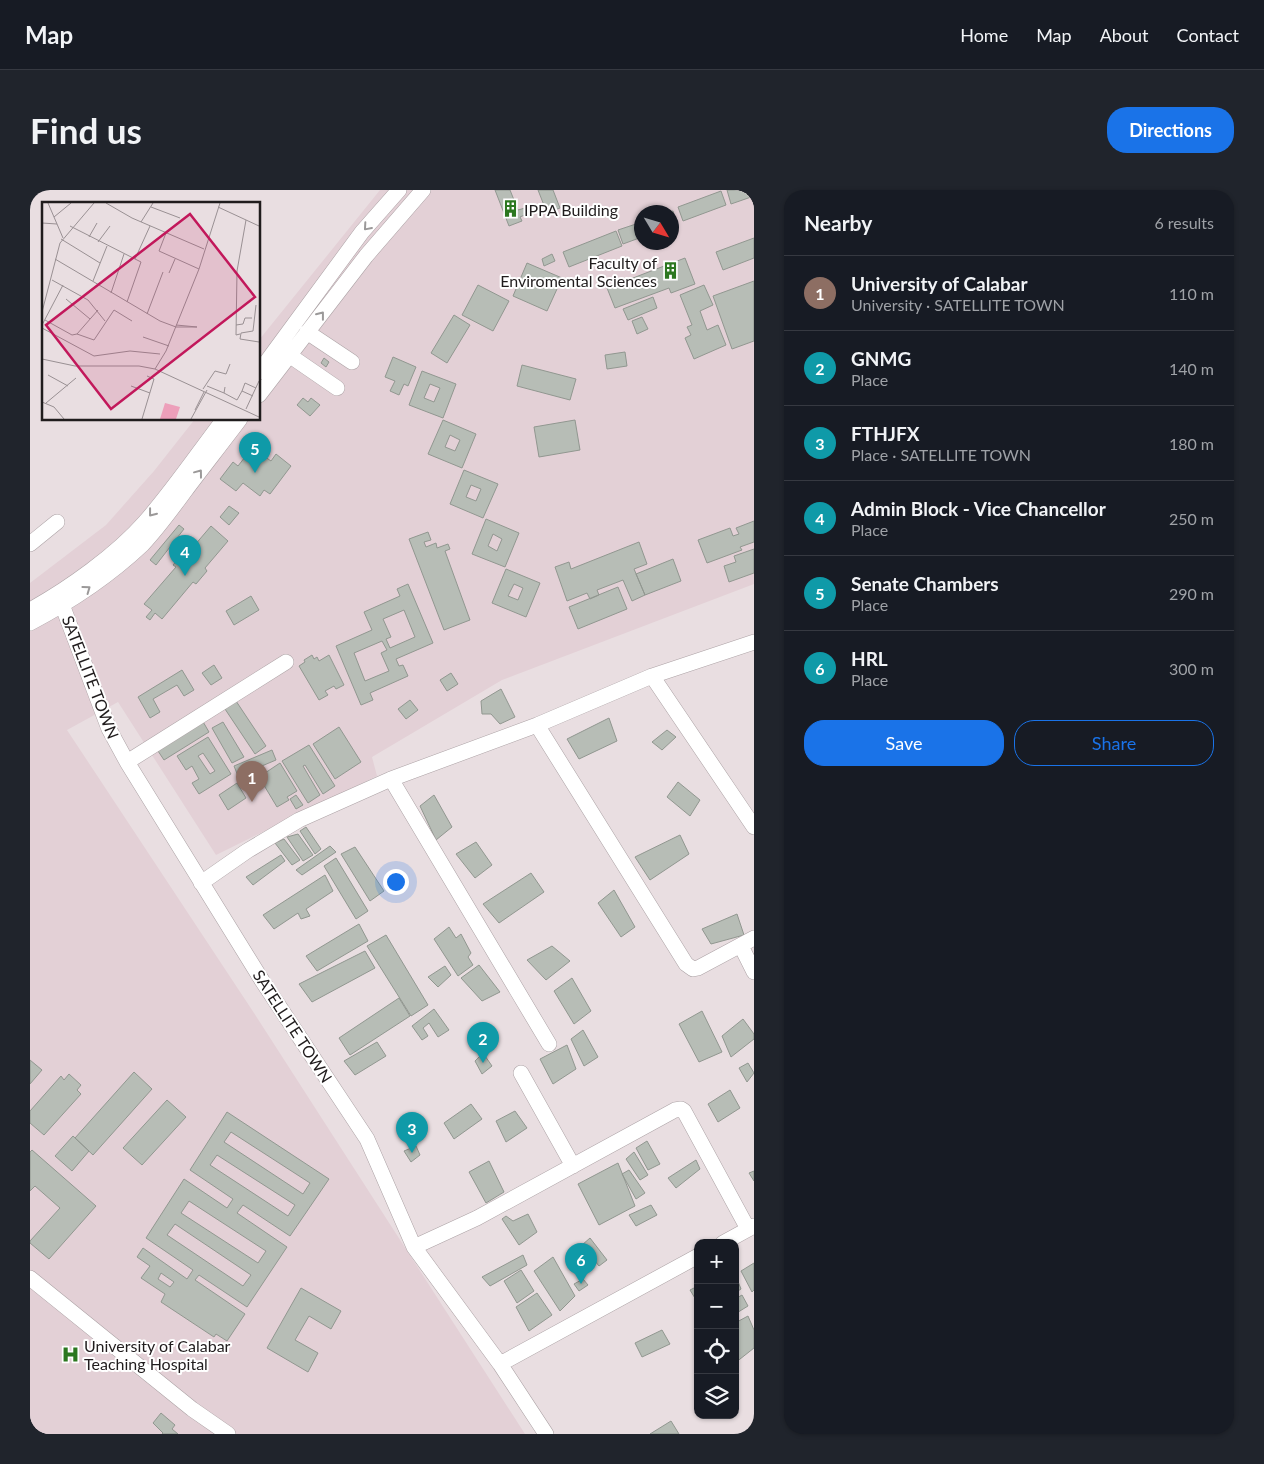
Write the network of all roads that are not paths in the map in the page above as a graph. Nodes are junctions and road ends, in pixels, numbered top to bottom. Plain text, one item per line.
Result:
1 (399, 190) edge
2 (422, 190) edge
3 (307, 332) junction
4 (290, 355) junction
5 (352, 362) dead end
6 (260, 371) edge
7 (337, 388) dead end
8 (260, 394) edge
9 (223, 420) edge
10 (239, 420) edge
11 (56, 522) dead end
12 (30, 544) edge
13 (60, 600) junction
14 (30, 610) edge
15 (30, 623) edge
16 (754, 642) edge
17 (286, 662) dead end
18 (652, 676) junction
19 (537, 725) junction
20 (127, 762) junction
21 (391, 779) junction
22 (754, 828) edge
23 (201, 883) junction
24 (747, 942) edge
25 (754, 972) edge
26 (549, 1044) dead end
27 (521, 1073) dead end
28 (573, 1166) junction
29 (751, 1227) edge
30 (730, 1239) edge
31 (414, 1247) junction
32 (694, 1258) edge
33 (30, 1278) edge
34 (500, 1364) junction
35 (228, 1434) edge
36 (546, 1434) edge

1 -> 6 street
3 -> 2 street
3 - 4 street
3 - 5 street
4 - 7 street
4 - 8 street
9 -> 13 street
13 -> 10 street
11 - 12 street
13 - 14 street
13 - 15 street
13 - 20 street, SATELLITE TOWN
16 - 18 street
17 - 20 street
18 - 19 street
18 - 22 street
19 - 21 street
19 - 24 street
20 - 23 street, SATELLITE TOWN
21 - 23 street
21 - 26 street
23 - 31 street, SATELLITE TOWN
24 - 25 street
27 - 28 street
28 - 29 street
28 - 31 street
29 - 30 street
31 - 34 street, SATELLITE TOWN
32 - 34 street
33 - 35 street
34 - 36 street, SATELLITE TOWN

